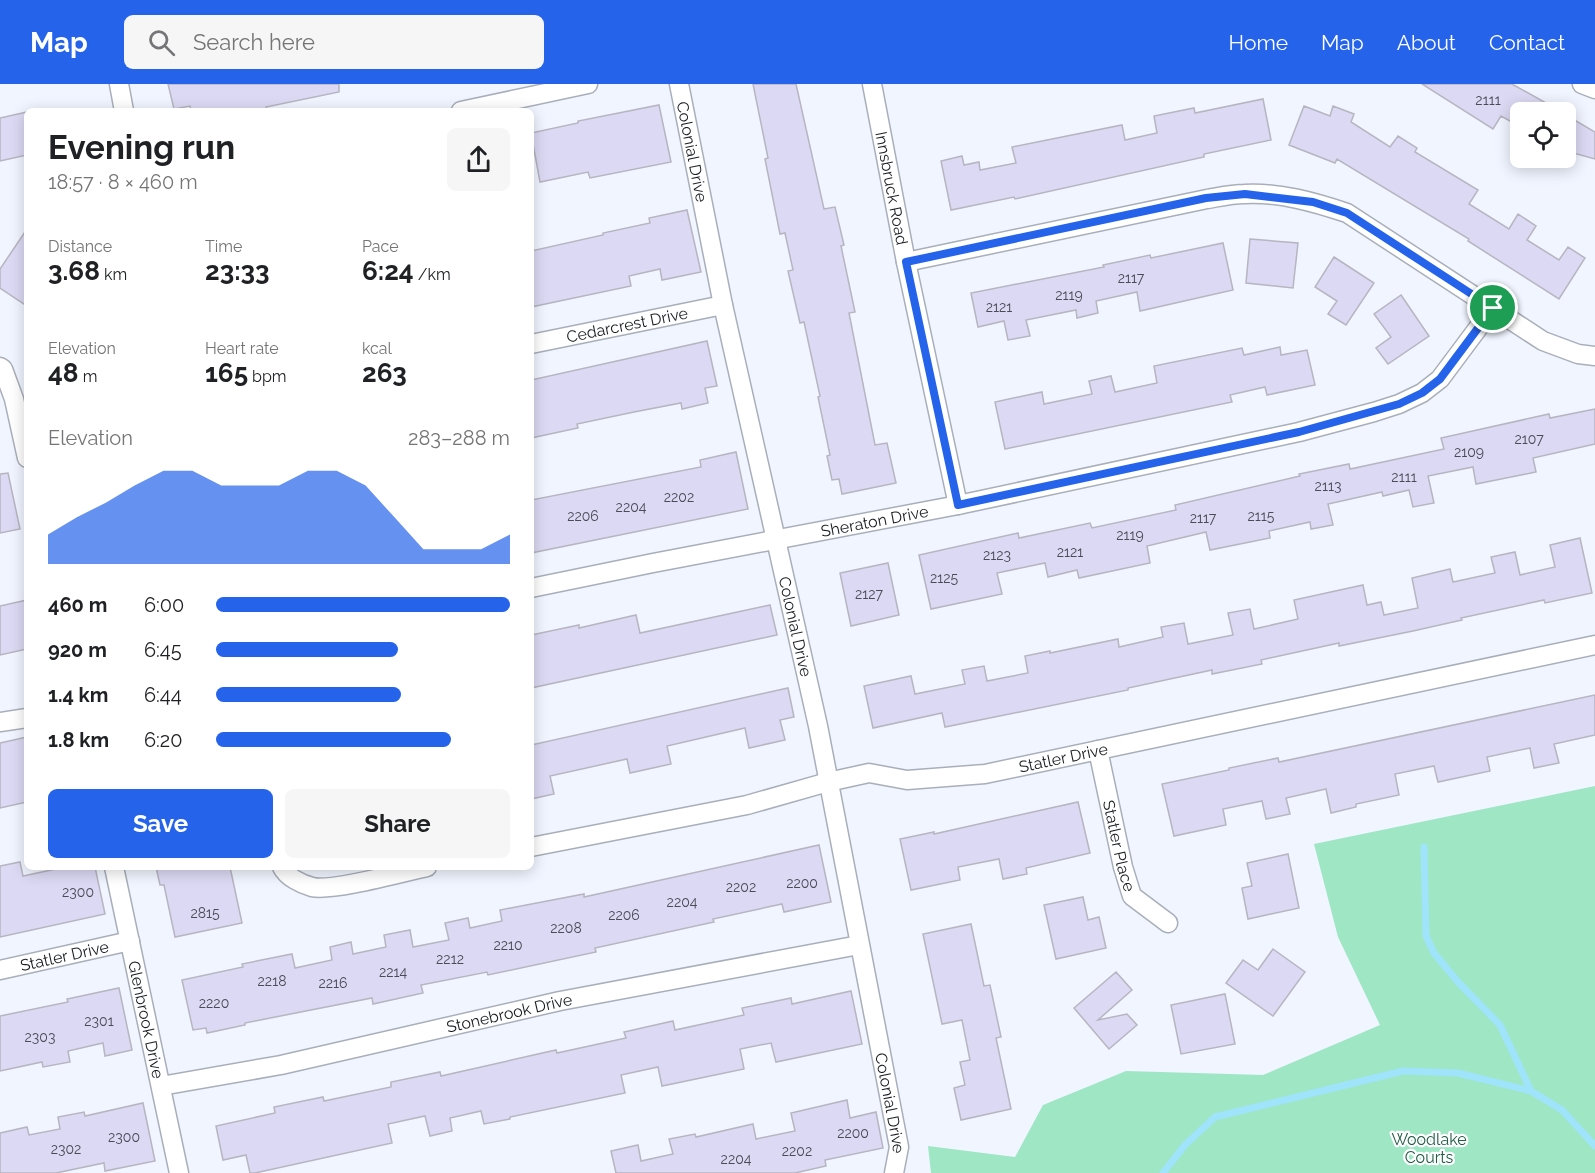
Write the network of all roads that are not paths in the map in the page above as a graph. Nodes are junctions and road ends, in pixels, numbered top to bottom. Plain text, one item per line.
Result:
1 (119, 84) edge
2 (588, 84) edge
3 (679, 84) edge
4 (872, 84) edge
5 (1582, 84) edge
6 (1595, 89) edge
7 (123, 108) edge
8 (475, 108) edge
9 (906, 262) junction
10 (723, 304) junction
11 (1493, 308) junction
12 (534, 343) edge
13 (1595, 356) edge
14 (0, 367) edge
15 (24, 442) edge
16 (958, 505) junction
17 (776, 540) junction
18 (534, 587) edge
19 (1595, 645) edge
20 (24, 718) edge
21 (0, 722) edge
22 (1098, 750) junction
23 (828, 782) junction
24 (534, 846) edge
25 (115, 870) edge
26 (284, 870) edge
27 (413, 870) edge
28 (1168, 923) dead end
29 (130, 941) junction
30 (859, 945) junction
31 (0, 970) edge
32 (161, 1086) junction
33 (895, 1172) edge
34 (179, 1173) edge

1 - 7 street
2 - 8 street
3 - 10 street, Colonial Drive
4 - 9 street, Innsbruck Road
5 - 6 street
9 - 11 street
9 - 16 street, Innsbruck Road
10 - 12 street, Cedarcrest Drive
10 - 17 street, Colonial Drive
11 - 13 street
11 - 16 street, Sheraton Drive
14 - 15 street
16 - 17 street, Sheraton Drive
17 - 18 street, Sheraton Drive
17 - 23 street, Colonial Drive
19 - 22 street, Statler Drive
20 - 21 street
22 - 23 street, Statler Drive
22 - 28 street, Statler Place
23 - 24 street, Statler Drive
23 - 30 street, Colonial Drive
25 - 29 street, Glenbrook Drive
26 - 27 street
29 - 31 street, Statler Drive
29 - 32 street, Glenbrook Drive
30 - 32 street, Stonebrook Drive
30 - 33 street, Colonial Drive
32 - 34 street, Glenbrook Drive

